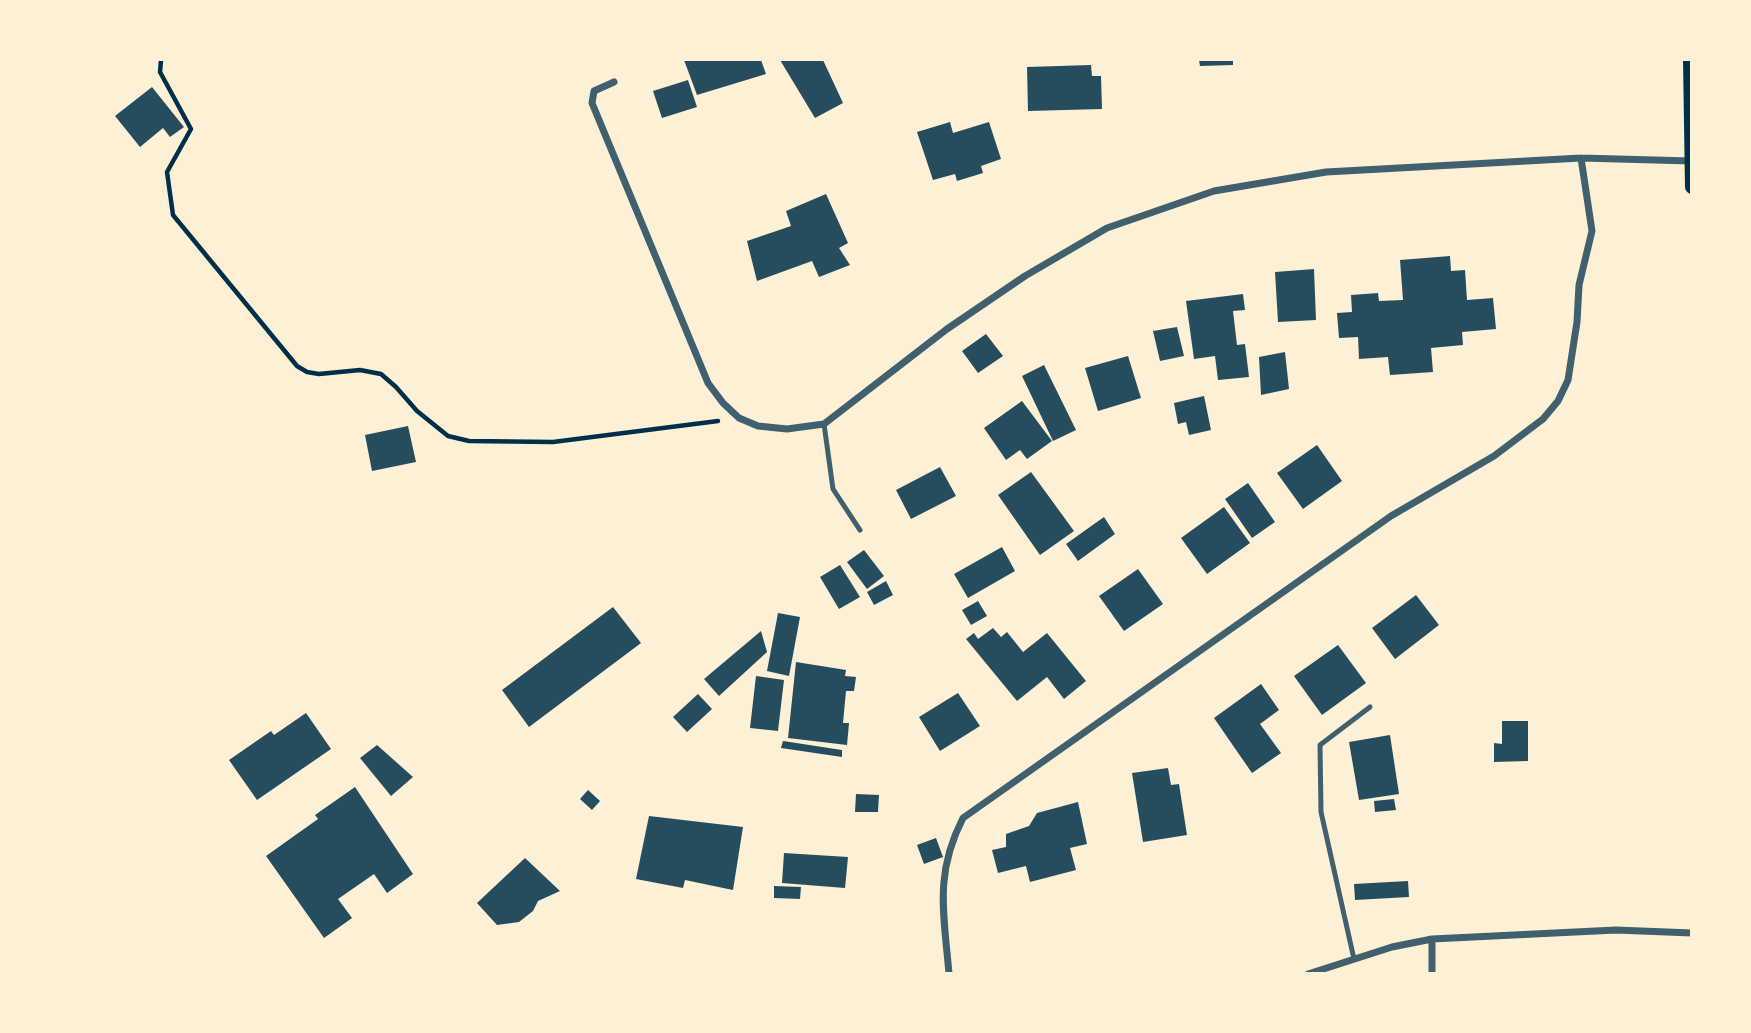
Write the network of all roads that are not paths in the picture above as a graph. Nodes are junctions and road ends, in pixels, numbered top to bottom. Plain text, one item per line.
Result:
1 (1690, 60) edge
2 (614, 82) dead end
3 (1581, 158) junction
4 (1691, 161) edge
5 (1692, 187) edge
6 (824, 424) junction
7 (860, 530) dead end
8 (1370, 707) dead end
9 (1692, 933) edge
10 (1432, 939) junction
11 (1354, 959) junction
12 (948, 974) edge
13 (1308, 974) edge
14 (1432, 974) edge

1 - 4 main road
2 - 6 street
3 - 4 street
3 - 6 street
3 - 12 street
4 - 5 main road
6 - 7 lane
8 - 11 lane
9 - 10 street
10 - 11 street
10 - 14 street
11 - 13 street

